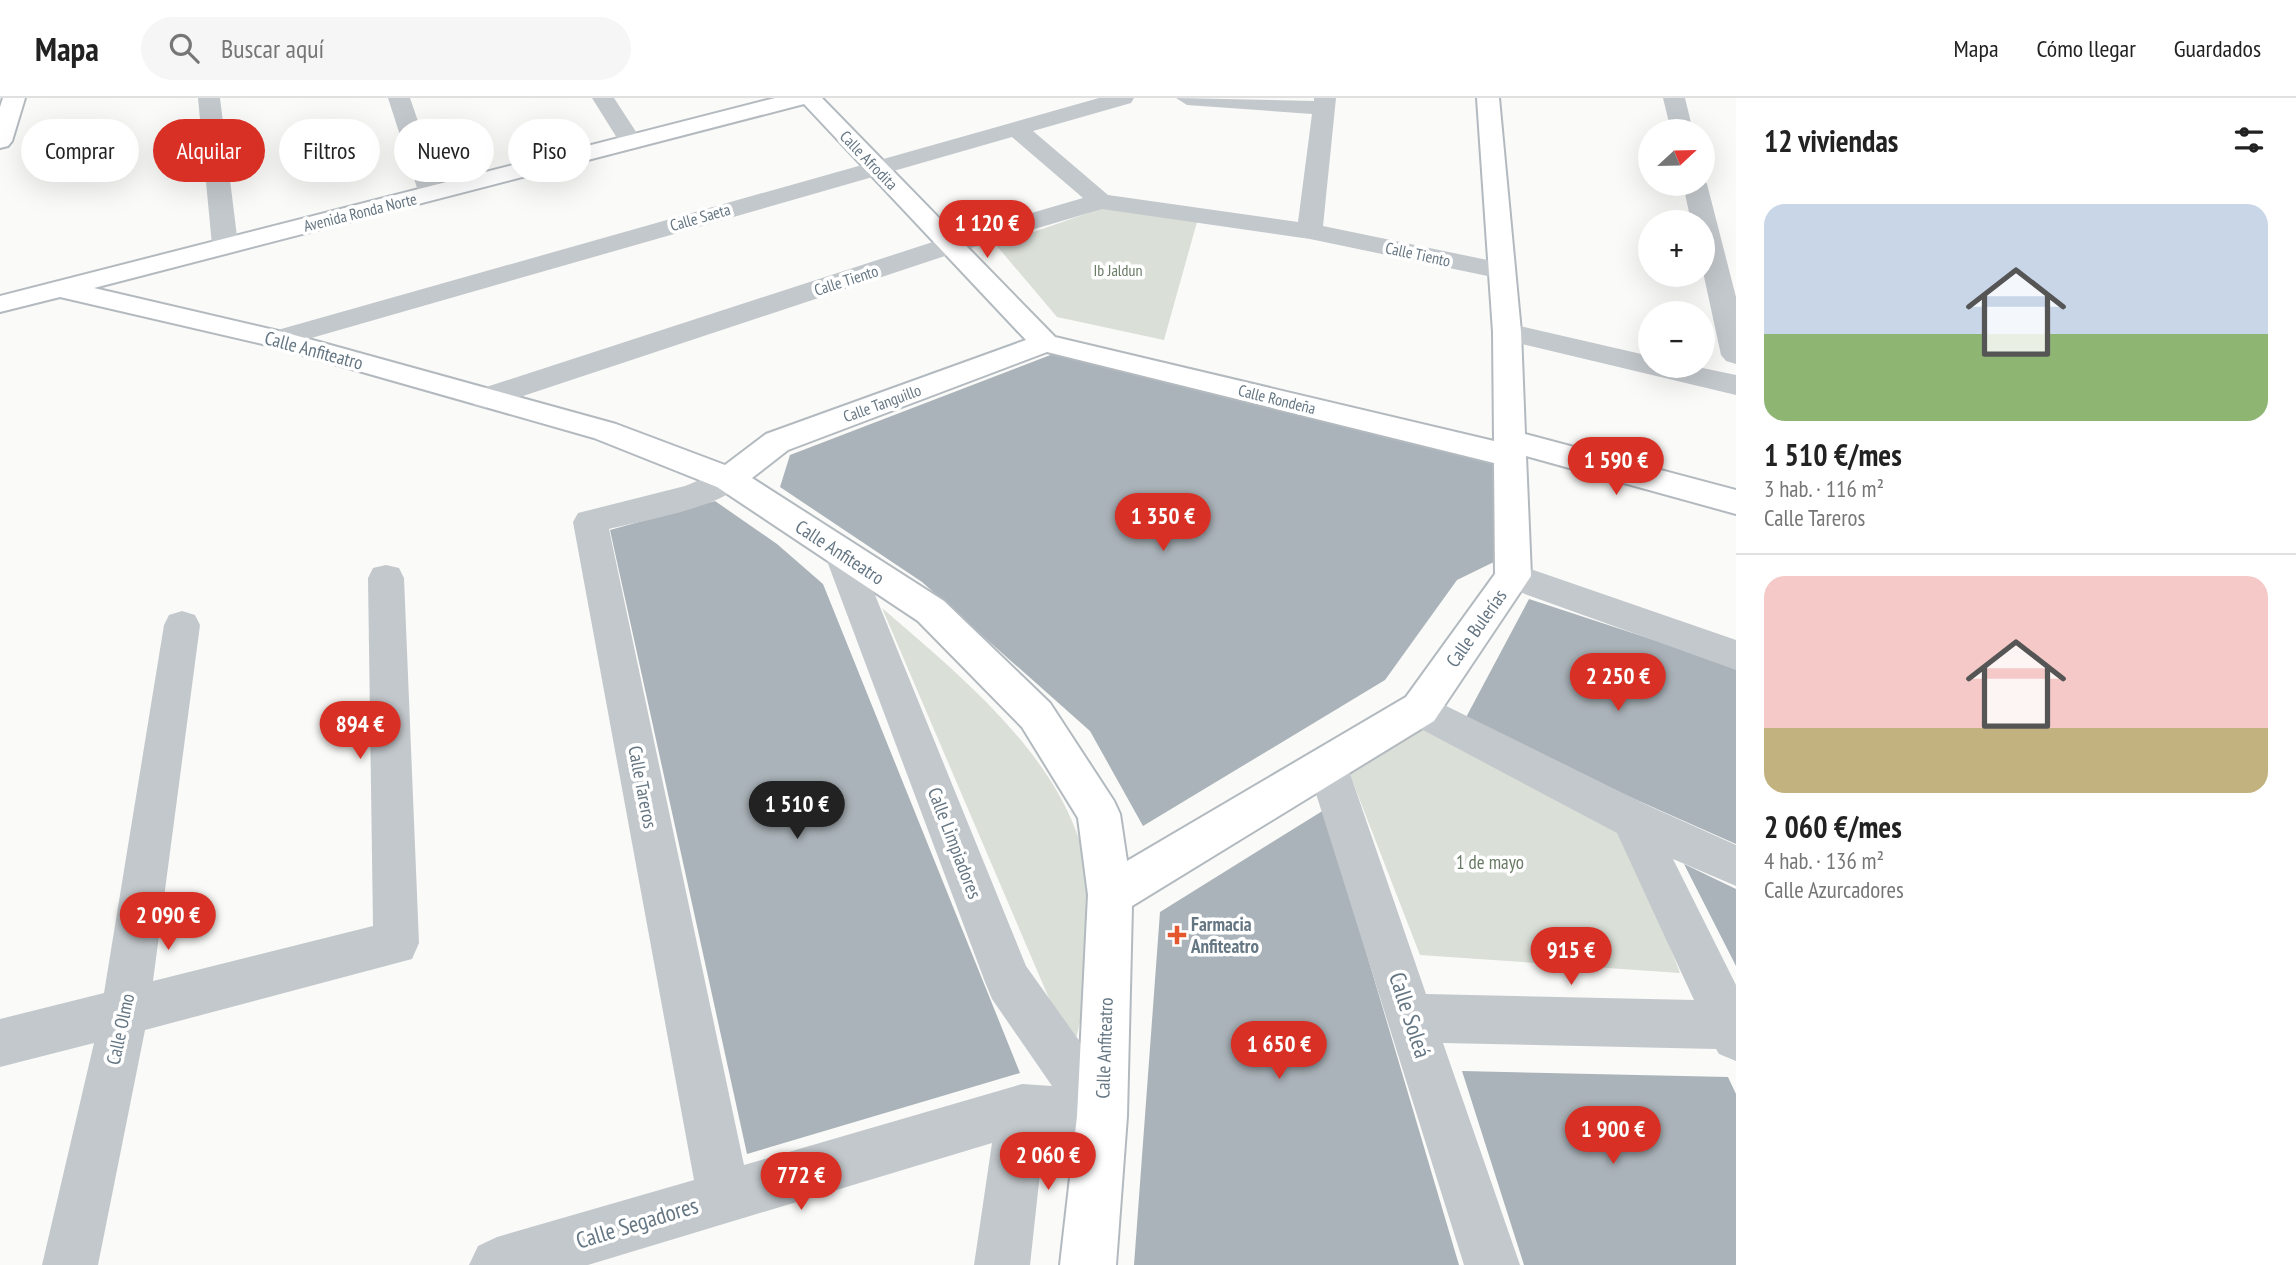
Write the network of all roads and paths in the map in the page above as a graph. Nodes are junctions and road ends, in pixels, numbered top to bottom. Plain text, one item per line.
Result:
1 (14, 98) edge
2 (209, 98) edge
3 (398, 98) edge
4 (603, 98) edge
5 (801, 98) edge
6 (810, 98) edge
7 (1123, 98) edge
8 (1188, 98) edge
9 (1488, 98) edge
10 (1674, 98) edge
11 (1324, 103) edge
12 (1679, 119) edge
13 (1015, 127) junction
14 (0, 141) edge
15 (630, 141) junction
16 (875, 167) junction
17 (431, 194) junction
18 (1698, 196) edge
19 (1101, 201) junction
20 (1310, 231) junction
21 (225, 245) junction
22 (951, 246) junction
23 (1502, 271) junction
24 (62, 289) junction
25 (0, 304) edge
26 (1507, 332) junction
27 (277, 338) junction
28 (1045, 342) junction
29 (1736, 355) edge
30 (1638, 362) edge
31 (1706, 378) edge
32 (1736, 385) edge
33 (485, 398) junction
34 (1510, 449) junction
35 (729, 479) junction
36 (1736, 502) edge
37 (841, 553) junction
38 (1513, 576) junction
39 (386, 578) dead end
40 (182, 625) dead end
41 (1736, 655) edge
42 (1420, 709) junction
43 (1327, 765) junction
44 (1632, 819) junction
45 (1736, 866) edge
46 (1110, 895) junction
47 (125, 1012) junction
48 (1411, 1018) junction
49 (1733, 1031) edge
50 (0, 1043) edge
51 (1022, 1109) junction
52 (1102, 1116) junction
53 (724, 1196) junction
54 (70, 1265) edge
55 (497, 1265) edge
56 (1002, 1265) edge
57 (1088, 1265) edge
58 (1492, 1265) edge

1 - 14 street
2 - 21 street
3 - 17 street
4 - 15 street
5 - 15 street, Avenida Ronda Norte
6 - 16 street, Calle Afrodita
7 - 13 street, Calle Saeta
8 - 11 street
9 - 23 street, Calle Bulerías
10 - 12 street
11 - 20 street
13 - 16 street, Calle Saeta
13 - 19 street
15 - 17 street, Avenida Ronda Norte
16 - 22 street, Calle Afrodita
16 - 27 street, Calle Saeta
17 - 21 street, Avenida Ronda Norte
18 - 29 street
19 - 20 street, Calle Tiento
19 - 22 street, Calle Tiento
20 - 23 street, Calle Tiento
21 - 24 street, Avenida Ronda Norte
22 - 28 street, Calle Afrodita
22 - 33 street, Calle Tiento
23 - 26 street, Calle Bulerías
24 - 25 street, Avenida Ronda Norte
24 - 27 street, Calle Anfiteatro
26 - 30 street
26 - 34 street, Calle Bulerías
27 - 33 street, Calle Anfiteatro
28 - 34 street, Calle Rondeña
28 - 35 street, Calle Tanguillo
31 - 32 street
33 - 35 street, Calle Anfiteatro
34 - 36 street, Calle Rondeña
34 - 38 street, Calle Bulerías
35 - 37 street, Calle Anfiteatro
35 - 53 street, Calle Tareros
37 - 46 street, Calle Anfiteatro
37 - 52 street, Calle Limpiadores
38 - 41 street
38 - 42 street, Calle Bulerías
39 - 47 street
40 - 47 street, Calle Olmo
42 - 43 street, Calle Bulerías
42 - 44 street
43 - 46 street, Calle Bulerías
43 - 48 street, Calle Soleá
44 - 45 street
44 - 49 street
46 - 52 street, Calle Anfiteatro
47 - 50 street
47 - 54 street, Calle Olmo
48 - 49 street
48 - 58 street, Calle Soleá
51 - 52 street, Calle Segadores
51 - 53 street, Calle Segadores
51 - 56 street
52 - 57 street, Calle Anfiteatro
53 - 55 street, Calle Segadores

